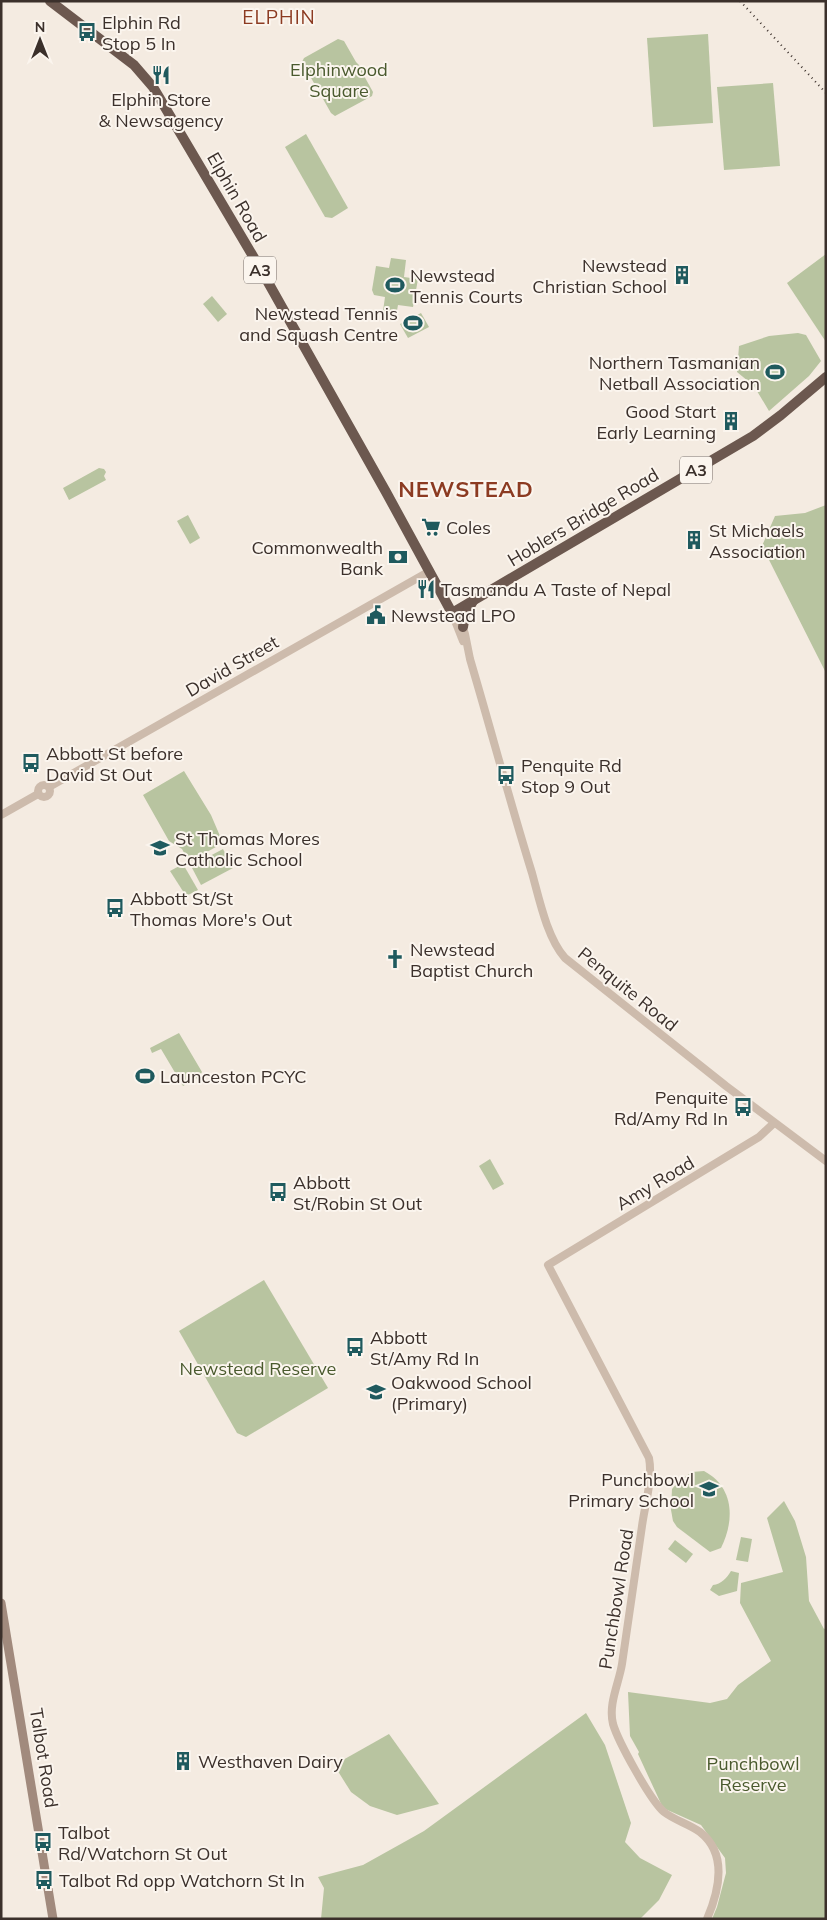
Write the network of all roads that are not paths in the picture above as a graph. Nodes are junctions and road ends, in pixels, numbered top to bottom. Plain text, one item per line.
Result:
1 (50, 1) edge
2 (826, 377) edge
3 (430, 572) junction
4 (473, 600) junction
5 (454, 612) junction
6 (463, 627) junction
7 (470, 659) junction
8 (1, 814) edge
9 (774, 1123) junction
10 (826, 1161) edge
11 (548, 1264) joint
12 (1, 1602) edge
13 (53, 1919) edge
14 (707, 1919) edge

1 - 3 highway, Elphin Road / A3
2 - 4 highway, Hoblers Bridge Road / A3
3 - 5 highway, Elphin Road / A3
3 - 8 street, David Street
4 - 5 highway, Hoblers Bridge Road / A3
4 - 6 highway
5 - 6 street, Penquite Road
5 - 7 street, Penquite Road
6 - 7 street, Penquite Road
7 - 9 street, Penquite Road
9 - 10 street, Penquite Road
9 - 11 street, Amy Road
11 - 14 street, Punchbowl Road
12 - 13 main road, Talbot Road

